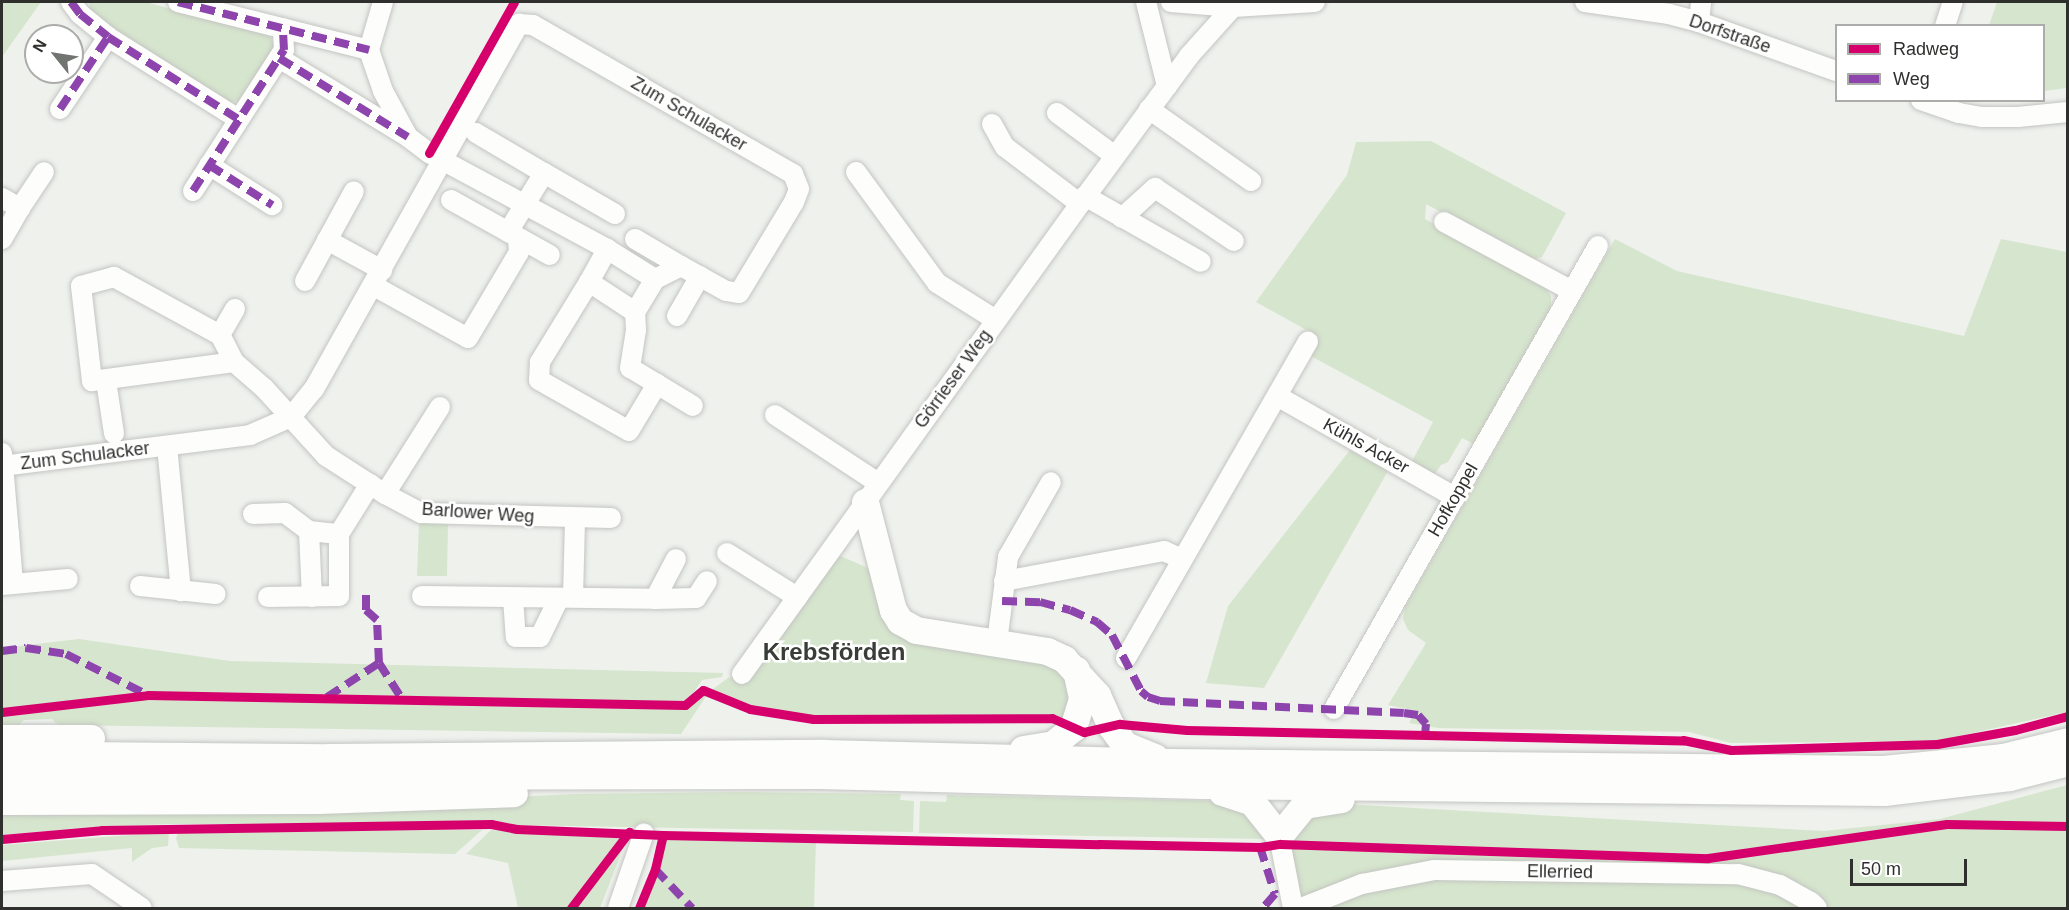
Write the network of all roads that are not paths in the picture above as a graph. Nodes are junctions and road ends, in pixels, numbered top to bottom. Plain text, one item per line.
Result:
1 (71, 2) edge
2 (178, 2) edge
3 (383, 2) edge
4 (1146, 2) edge
5 (1171, 2) edge
6 (1315, 2) edge
7 (1585, 2) edge
8 (1701, 2) edge
9 (1953, 2) edge
10 (212, 5) edge
11 (1233, 7) junction
12 (1699, 22) junction
13 (1946, 24) edge
14 (283, 28) junction
15 (108, 37) junction
16 (369, 50) junction
17 (279, 58) junction
18 (1835, 71) edge
19 (1167, 86) junction
20 (1927, 102) edge
21 (60, 109) dead end
22 (1149, 110) junction
23 (1057, 112) dead end
24 (2067, 112) edge
25 (238, 119) junction
26 (992, 124) dead end
27 (476, 133) dead end
28 (408, 137) junction
29 (1115, 156) junction
30 (443, 160) junction
31 (209, 165) junction
32 (44, 172) dead end
33 (856, 172) dead end
34 (544, 174) junction
35 (1251, 181) dead end
36 (193, 191) dead end
37 (354, 191) dead end
38 (2, 198) edge
39 (451, 200) dead end
40 (1083, 200) junction
41 (272, 205) dead end
42 (525, 205) junction
43 (20, 208) junction
44 (615, 214) dead end
45 (1122, 218) junction
46 (1444, 222) dead end
47 (513, 236) junction
48 (2, 239) edge
49 (635, 239) dead end
50 (327, 240) junction
51 (1234, 241) dead end
52 (1598, 246) dead end
53 (607, 249) junction
54 (550, 255) dead end
55 (1201, 262) dead end
56 (681, 266) junction
57 (700, 276) junction
58 (378, 278) junction
59 (655, 279) junction
60 (305, 281) dead end
61 (589, 282) junction
62 (1572, 291) junction
63 (236, 309) dead end
64 (635, 312) junction
65 (677, 316) dead end
66 (996, 320) junction
67 (220, 335) junction
68 (1308, 342) dead end
69 (234, 362) junction
70 (106, 381) junction
71 (657, 384) junction
72 (1277, 396) junction
73 (693, 406) dead end
74 (441, 407) dead end
75 (775, 415) dead end
76 (291, 417) junction
77 (114, 434) dead end
78 (167, 446) junction
79 (2, 462) edge
80 (1051, 482) dead end
81 (377, 489) junction
82 (872, 493) junction
83 (1455, 496) junction
84 (253, 514) dead end
85 (575, 518) junction
86 (611, 518) dead end
87 (309, 531) junction
88 (5, 534) edge
89 (339, 534) junction
90 (727, 553) dead end
91 (676, 559) dead end
92 (1182, 559) junction
93 (68, 579) dead end
94 (707, 581) dead end
95 (1004, 581) junction
96 (8, 585) edge
97 (140, 586) dead end
98 (181, 591) junction
99 (216, 594) dead end
100 (422, 596) dead end
101 (268, 597) dead end
102 (312, 597) junction
103 (513, 597) junction
104 (797, 597) junction
105 (566, 598) junction
106 (655, 599) junction
107 (997, 642) junction
108 (1126, 658) dead end
109 (1076, 670) junction
110 (742, 674) dead end
111 (1334, 709) dead end
112 (2, 738) edge
113 (2067, 741) edge
114 (972, 756) junction
115 (2, 759) edge
116 (1167, 762) junction
117 (2067, 762) edge
118 (822, 764) junction
119 (2, 781) edge
120 (1201, 785) junction
121 (1423, 787) junction
122 (2, 801) edge
123 (644, 833) dead end
124 (1279, 836) junction
125 (4, 884) edge
126 (142, 909) edge
127 (618, 909) edge
128 (1293, 909) edge
129 (1301, 909) edge
130 (1817, 909) edge

1 - 15 street
2 - 10 street
3 - 16 street
4 - 19 street
5 - 11 street
6 - 11 street
7 - 12 street, Dorfstraße
8 - 12 street
9 - 13 street
10 - 14 street
11 - 19 street, Görrieser Weg
12 - 18 street, Dorfstraße
14 - 16 street
14 - 17 street
15 - 21 street
15 - 25 street
16 - 28 street
17 - 25 street
17 - 28 street
19 - 22 street, Görrieser Weg
20 - 24 street
22 - 29 street, Görrieser Weg
22 - 35 street
23 - 29 street
25 - 31 street
26 - 40 street
27 - 34 street
28 - 30 street
29 - 40 street, Görrieser Weg
30 - 42 street
30 - 57 street, Zum Schulacker
30 - 58 street, Zum Schulacker
31 - 36 street
31 - 41 street
32 - 43 street
33 - 66 street
34 - 42 street
34 - 44 street
37 - 50 street
38 - 43 street
39 - 47 street
40 - 45 street
40 - 66 street, Görrieser Weg
42 - 47 street
42 - 53 street
43 - 48 street
45 - 51 street
45 - 55 street
46 - 62 street
47 - 54 street
47 - 58 street
49 - 56 street, Zum Schulacker
50 - 58 street
50 - 60 street
52 - 62 street, Hofkoppel
53 - 59 street
53 - 61 street
56 - 57 street, Zum Schulacker
56 - 59 street
57 - 65 street
58 - 76 street, Zum Schulacker
59 - 64 street
61 - 64 street
61 - 71 street
62 - 83 street, Hofkoppel
63 - 67 street
64 - 71 street
66 - 82 street, Görrieser Weg
67 - 69 street
67 - 70 street
68 - 72 street
69 - 70 street
69 - 76 street
70 - 77 street
71 - 73 street
72 - 83 street, Kühls Acker
72 - 92 street
74 - 81 street
75 - 82 street
76 - 78 street, Zum Schulacker
76 - 81 street, Barlower Weg
78 - 79 street, Zum Schulacker
78 - 98 street, Zum Schulacker
79 - 88 street, Zum Schulacker
80 - 95 street
81 - 85 street, Barlower Weg
81 - 89 street
82 - 104 street, Görrieser Weg
82 - 107 highway
83 - 111 street, Hofkoppel
84 - 87 street
85 - 86 street, Barlower Weg
85 - 105 street
87 - 89 street
87 - 102 street
88 - 96 street, Zum Schulacker
89 - 102 street
90 - 104 street
91 - 106 street
92 - 95 street
92 - 108 street
93 - 96 street, Zum Schulacker
94 - 106 street
95 - 107 street
97 - 98 street
98 - 99 street
100 - 103 street
101 - 102 street
103 - 105 street
103 - 105 street
104 - 110 street, Görrieser Weg
105 - 106 street
107 - 109 highway
109 - 114 highway
109 - 116 highway
112 - 118 highway
113 - 116 highway
114 - 116 highway
114 - 118 highway
115 - 118 highway
117 - 121 highway
118 - 119 highway
118 - 120 highway
118 - 122 highway
120 - 121 highway
120 - 124 highway
121 - 124 highway
123 - 127 street
124 - 128 street
125 - 126 street
129 - 130 street, Ellerried

